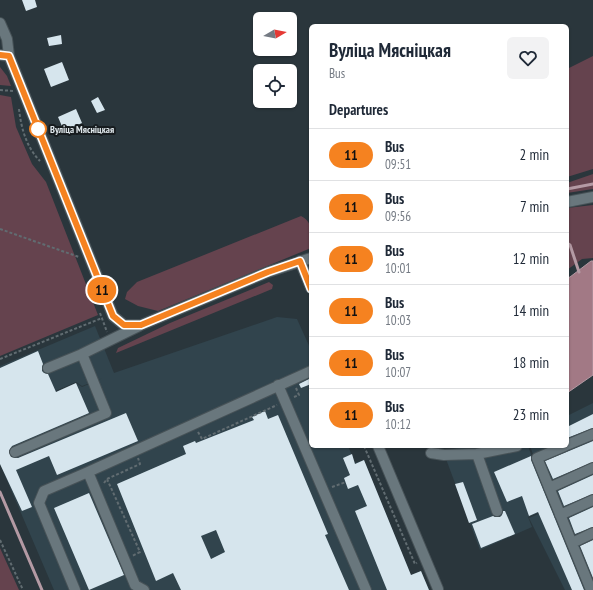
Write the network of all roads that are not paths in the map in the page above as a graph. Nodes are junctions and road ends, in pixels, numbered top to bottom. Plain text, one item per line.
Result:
1 (0, 23) edge
2 (5, 55) edge
3 (593, 196) edge
4 (569, 202) edge
5 (309, 259) edge
6 (300, 261) junction
7 (309, 283) edge
8 (141, 325) junction
9 (82, 354) junction
10 (48, 368) dead end
11 (309, 372) edge
12 (278, 385) junction
13 (593, 434) edge
14 (569, 445) edge
15 (379, 448) edge
16 (507, 448) edge
17 (561, 448) edge
18 (15, 452) dead end
19 (431, 453) dead end
20 (477, 454) junction
21 (593, 468) edge
22 (88, 472) junction
23 (549, 488) junction
24 (593, 500) edge
25 (496, 511) dead end
26 (560, 515) junction
27 (593, 533) edge
28 (572, 543) junction
29 (593, 567) edge
30 (583, 572) junction
31 (140, 589) edge
32 (438, 589) dead end
33 (75, 590) edge
34 (366, 590) edge
35 (590, 590) edge

1 - 2 lane
2 - 8 lane
3 - 4 lane
5 - 6 lane
6 - 7 lane
6 - 8 lane
8 - 9 lane
9 - 10 lane
9 - 18 lane
11 - 12 lane
12 - 22 lane
12 - 34 lane
13 - 14 lane
15 - 32 lane
16 - 20 lane
17 - 23 lane
19 - 20 lane
20 - 25 lane
21 - 23 lane
22 - 31 lane
22 - 33 lane
23 - 26 lane
24 - 26 lane
26 - 28 lane
27 - 28 lane
28 - 30 lane
29 - 30 lane
30 - 35 lane

